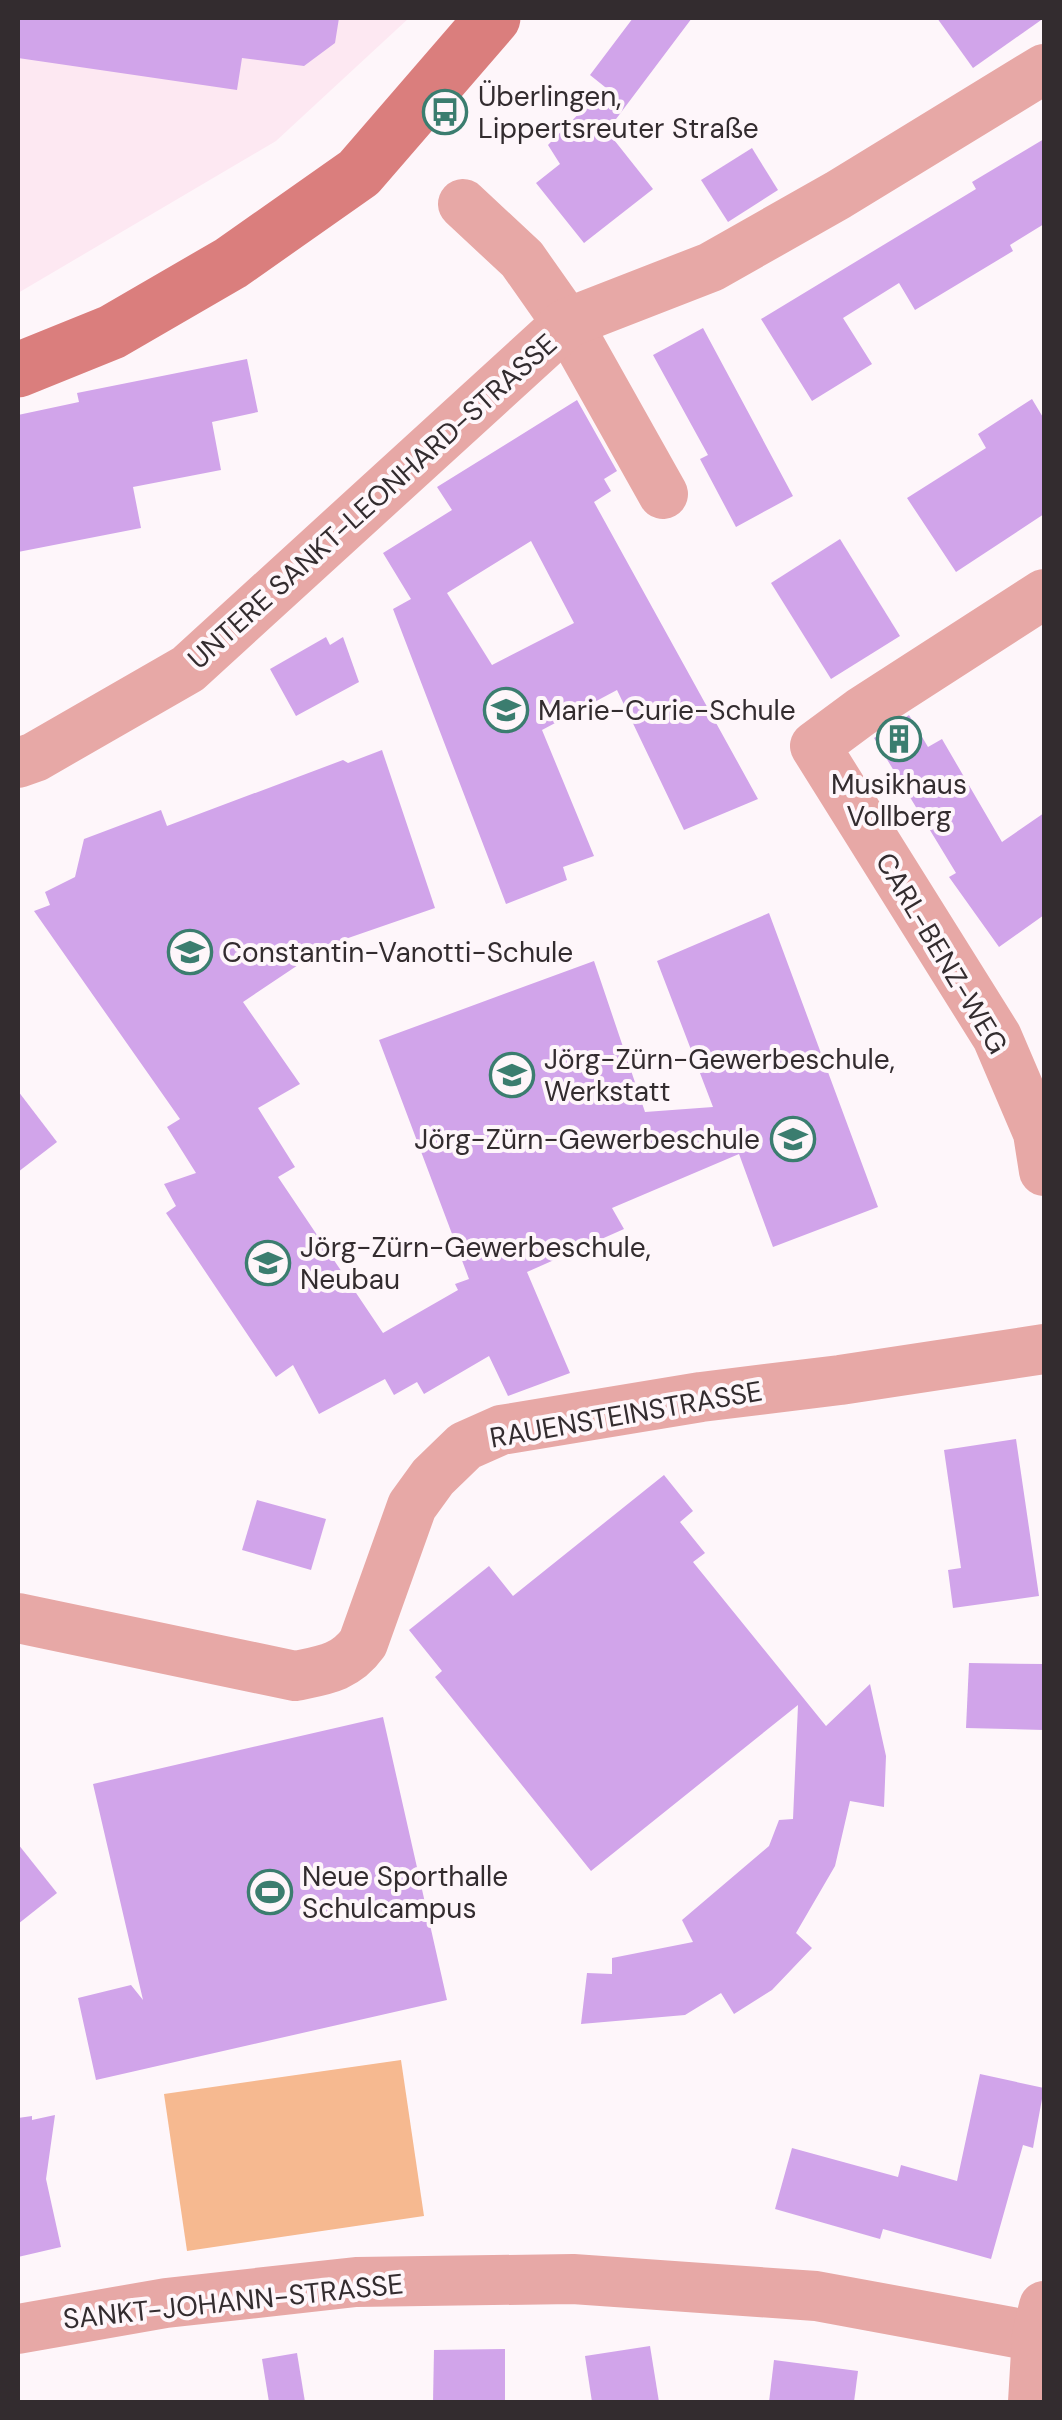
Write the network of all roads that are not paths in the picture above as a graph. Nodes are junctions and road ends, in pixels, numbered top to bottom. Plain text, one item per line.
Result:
1 (441, 18) edge
2 (493, 18) edge
3 (1044, 68) edge
4 (463, 204) dead end
5 (568, 323) junction
6 (18, 336) edge
7 (18, 370) edge
8 (662, 494) dead end
9 (1044, 594) edge
10 (18, 763) edge
11 (1044, 1171) edge
12 (1044, 1350) edge
13 (18, 1618) edge
14 (1042, 2327) edge
15 (18, 2328) edge
16 (1033, 2402) edge

1 - 6 street
2 - 7 street
3 - 5 street, UNTERE SANKT-LEONHARD-STRASSE
4 - 5 street, UNTERE SANKT-LEONHARD-STRASSE
5 - 8 street
5 - 10 street, UNTERE SANKT-LEONHARD-STRASSE
9 - 11 street, CARL-BENZ-WEG
12 - 13 street, RAUENSTEINSTRASSE
14 - 15 street, SANKT-JOHANN-STRASSE
14 - 16 street

